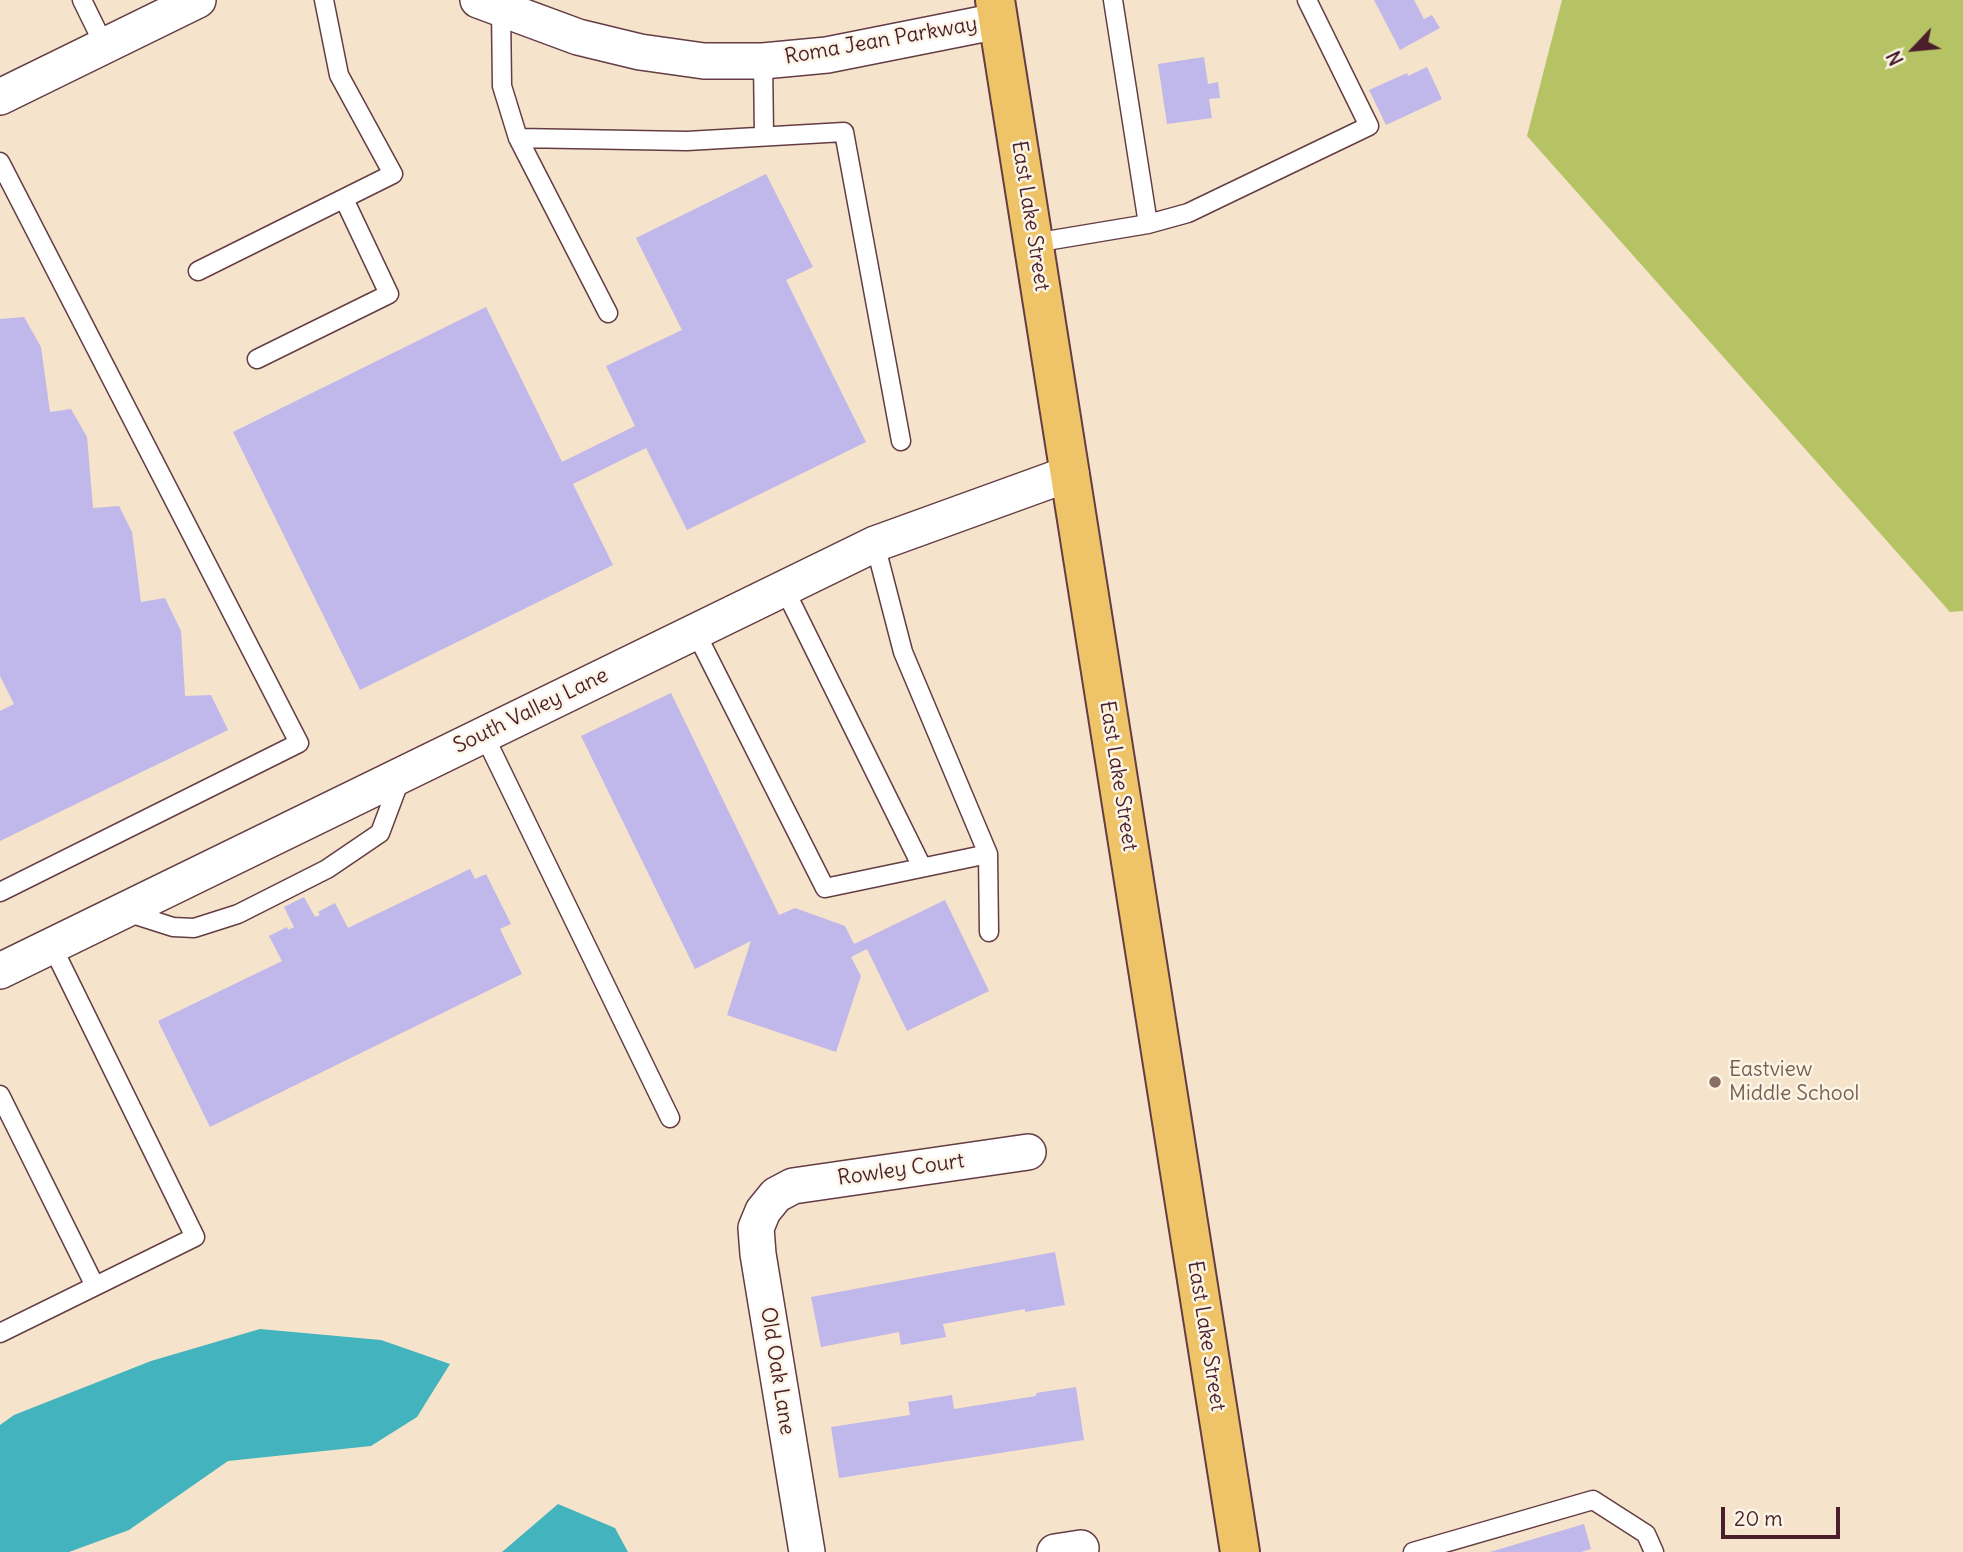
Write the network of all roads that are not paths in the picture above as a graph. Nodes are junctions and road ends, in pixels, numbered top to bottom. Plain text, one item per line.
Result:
1 (82, 0) edge
2 (198, 0) edge
3 (324, 0) edge
4 (1113, 0) edge
5 (1307, 0) edge
6 (490, 4) edge
7 (997, 10) edge
8 (104, 45) junction
9 (763, 61) junction
10 (0, 97) edge
11 (764, 136) junction
12 (518, 138) junction
13 (0, 162) edge
14 (344, 199) junction
15 (1148, 224) junction
16 (1034, 243) junction
17 (198, 271) dead end
18 (608, 313) dead end
19 (257, 359) dead end
20 (901, 441) dead end
21 (1071, 473) junction
22 (875, 544) junction
23 (784, 588) junction
24 (695, 631) junction
25 (484, 735) junction
26 (402, 774) junction
27 (988, 854) junction
28 (922, 867) junction
29 (0, 892) edge
30 (122, 911) junction
31 (989, 932) dead end
32 (51, 946) junction
33 (0, 971) edge
34 (0, 1095) edge
35 (670, 1118) dead end
36 (1028, 1152) dead end
37 (776, 1195) joint
38 (95, 1286) junction
39 (0, 1333) edge
40 (807, 1552) edge
41 (1240, 1552) edge
42 (1413, 1552) edge
43 (1654, 1552) edge

1 - 8 lane
2 - 8 street
3 - 14 lane
4 - 15 lane
5 - 15 lane
6 - 9 street, Roma Jean Parkway
6 - 12 lane
7 - 9 street, Roma Jean Parkway
7 - 16 highway, East Lake Street
8 - 10 street
9 - 11 lane
11 - 12 lane
11 - 20 lane
12 - 18 lane
13 - 29 lane
14 - 17 lane
14 - 19 lane
15 - 16 lane
16 - 21 highway, East Lake Street
21 - 22 street, South Valley Lane
21 - 41 highway, East Lake Street
22 - 23 street, South Valley Lane
22 - 27 lane
23 - 24 street, South Valley Lane
23 - 28 lane
24 - 25 street, South Valley Lane
24 - 28 lane
25 - 26 street, South Valley Lane
25 - 35 lane
26 - 30 street, South Valley Lane
26 - 30 lane
27 - 28 lane
27 - 31 lane
30 - 32 street, South Valley Lane
32 - 33 street, South Valley Lane
32 - 38 lane
34 - 38 lane
36 - 37 street, Rowley Court
37 - 40 street, Old Oak Lane
38 - 39 lane
42 - 43 lane

